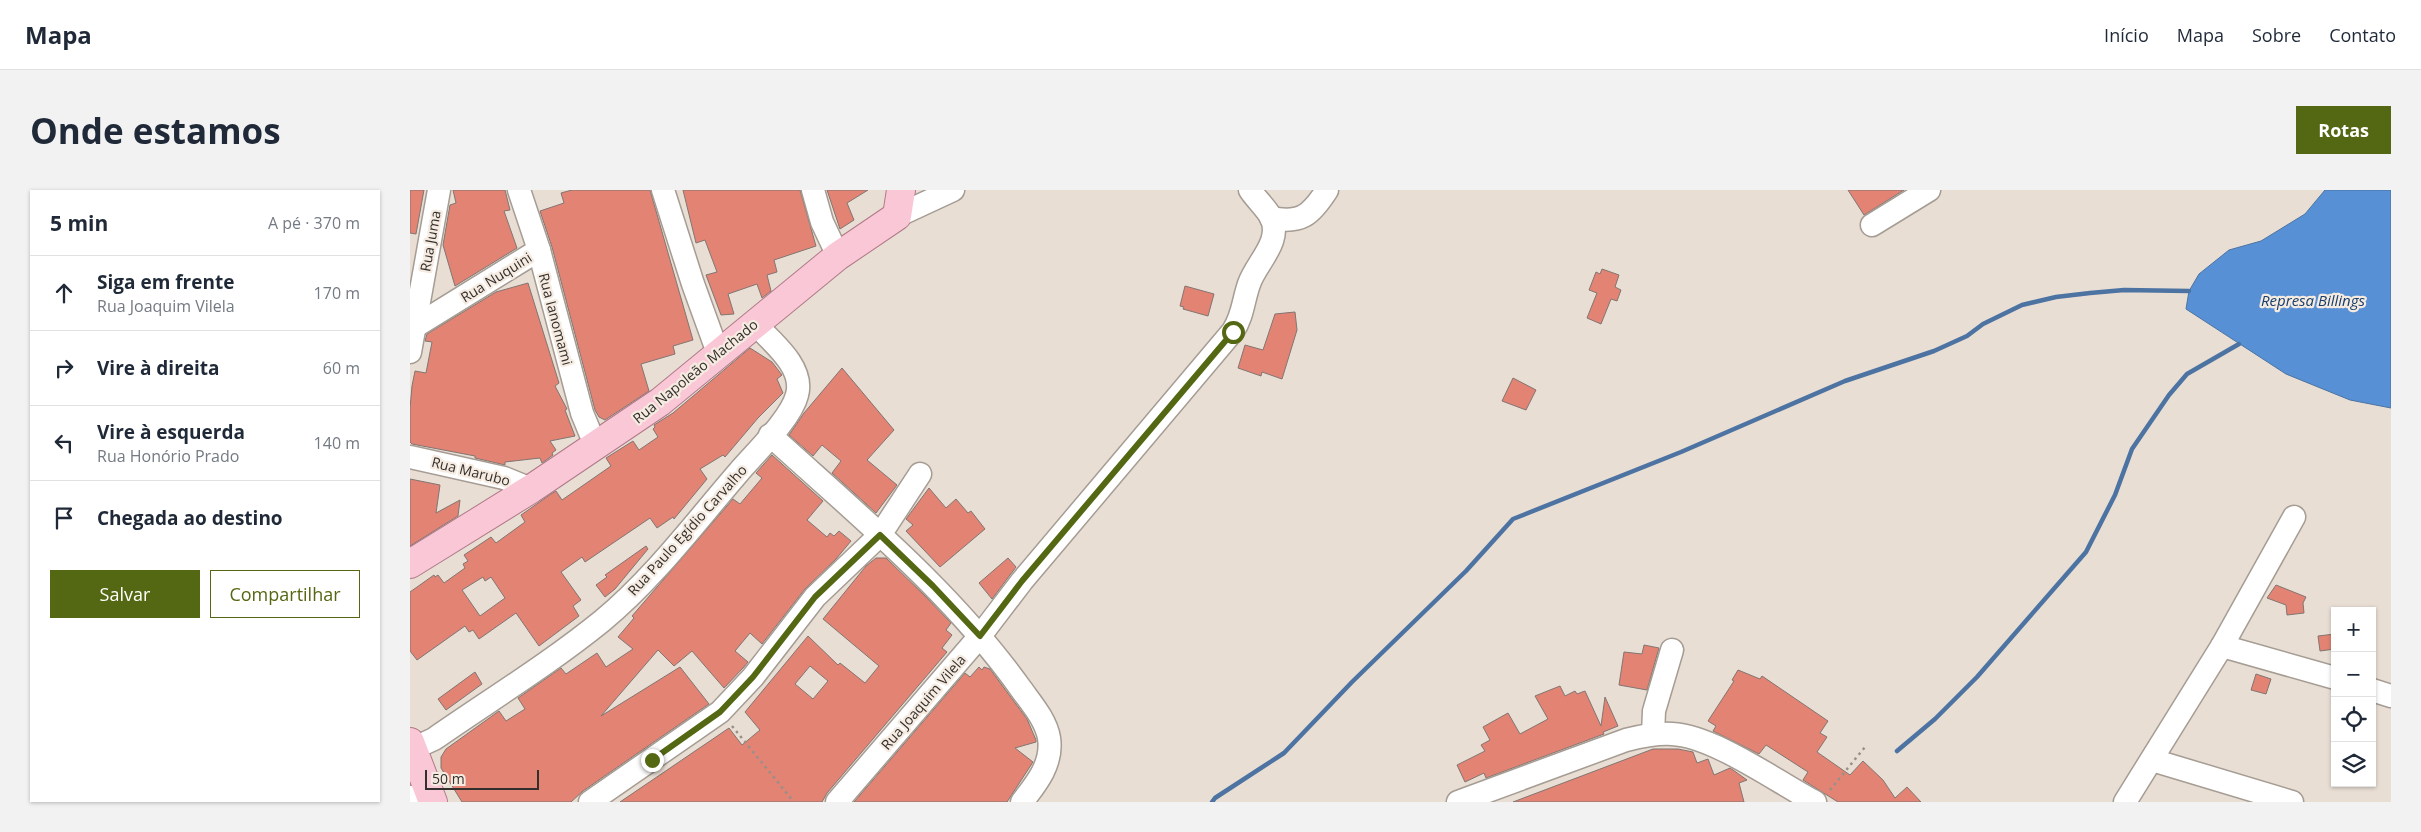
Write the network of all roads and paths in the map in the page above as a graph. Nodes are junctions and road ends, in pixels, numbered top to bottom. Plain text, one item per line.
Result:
1 (439, 190) edge
2 (519, 190) edge
3 (663, 190) edge
4 (813, 190) edge
5 (888, 190) edge
6 (953, 190) edge
7 (1250, 190) edge
8 (1327, 190) edge
9 (1930, 190) edge
10 (899, 203) edge
11 (1271, 218) junction
12 (1872, 225) dead end
13 (862, 240) junction
14 (539, 250) junction
15 (838, 256) junction
16 (423, 284) junction
17 (454, 303) junction
18 (754, 323) junction
19 (416, 326) junction
20 (410, 352) edge
21 (718, 353) junction
22 (770, 436) junction
23 (596, 447) junction
24 (410, 457) edge
25 (920, 474) dead end
26 (531, 489) junction
27 (2294, 517) dead end
28 (880, 535) junction
29 (410, 564) edge
30 (980, 636) junction
31 (2222, 646) junction
32 (1672, 650) dead end
33 (2331, 677) edge
34 (2376, 691) edge
35 (2391, 696) edge
36 (720, 712) junction
37 (1652, 734) junction
38 (411, 747) edge
39 (1865, 747) dead end
40 (2152, 760) junction
41 (425, 799) edge
42 (1815, 800) edge
43 (590, 802) edge
44 (794, 802) edge
45 (837, 802) edge
46 (1022, 802) edge
47 (1458, 802) edge
48 (2125, 802) edge
49 (2292, 802) edge

1 - 16 street, Rua Juma
2 - 14 street, Rua Ianomami
3 - 21 street
4 - 15 street
5 - 13 main road
6 - 10 street
7 - 11 street
8 - 11 street
9 - 12 street
10 - 13 main road, Rua Napoleão Machado
11 - 30 street, Rua Joaquim Vilela
13 - 15 main road, Rua Napoleão Machado
14 - 17 street, Rua Nuquini
14 - 23 street, Rua Ianomami
15 - 18 main road, Rua Napoleão Machado
16 - 17 street, Rua Nuquini
16 - 19 street, Rua Juma
17 - 19 street, Rua Nuquini
18 - 21 main road, Rua Napoleão Machado
18 - 22 street, Rua Paulo Egídio Carvalho
19 - 20 street, Rua Juma
21 - 23 main road, Rua Napoleão Machado
22 - 28 street
22 - 38 street, Rua Paulo Egídio Carvalho
23 - 26 main road, Rua Napoleão Machado
24 - 26 street, Rua Marubo
25 - 28 street
26 - 29 main road, Rua Napoleão Machado
27 - 31 street
28 - 30 street
28 - 36 street
30 - 45 street, Rua Joaquim Vilela
30 - 46 street
31 - 33 street
31 - 40 street
32 - 37 street
34 - 35 street
36 - 43 street
36 - 44 path
37 - 42 street
37 - 47 street
38 - 41 main road
39 - 42 path
40 - 48 street
40 - 49 street

